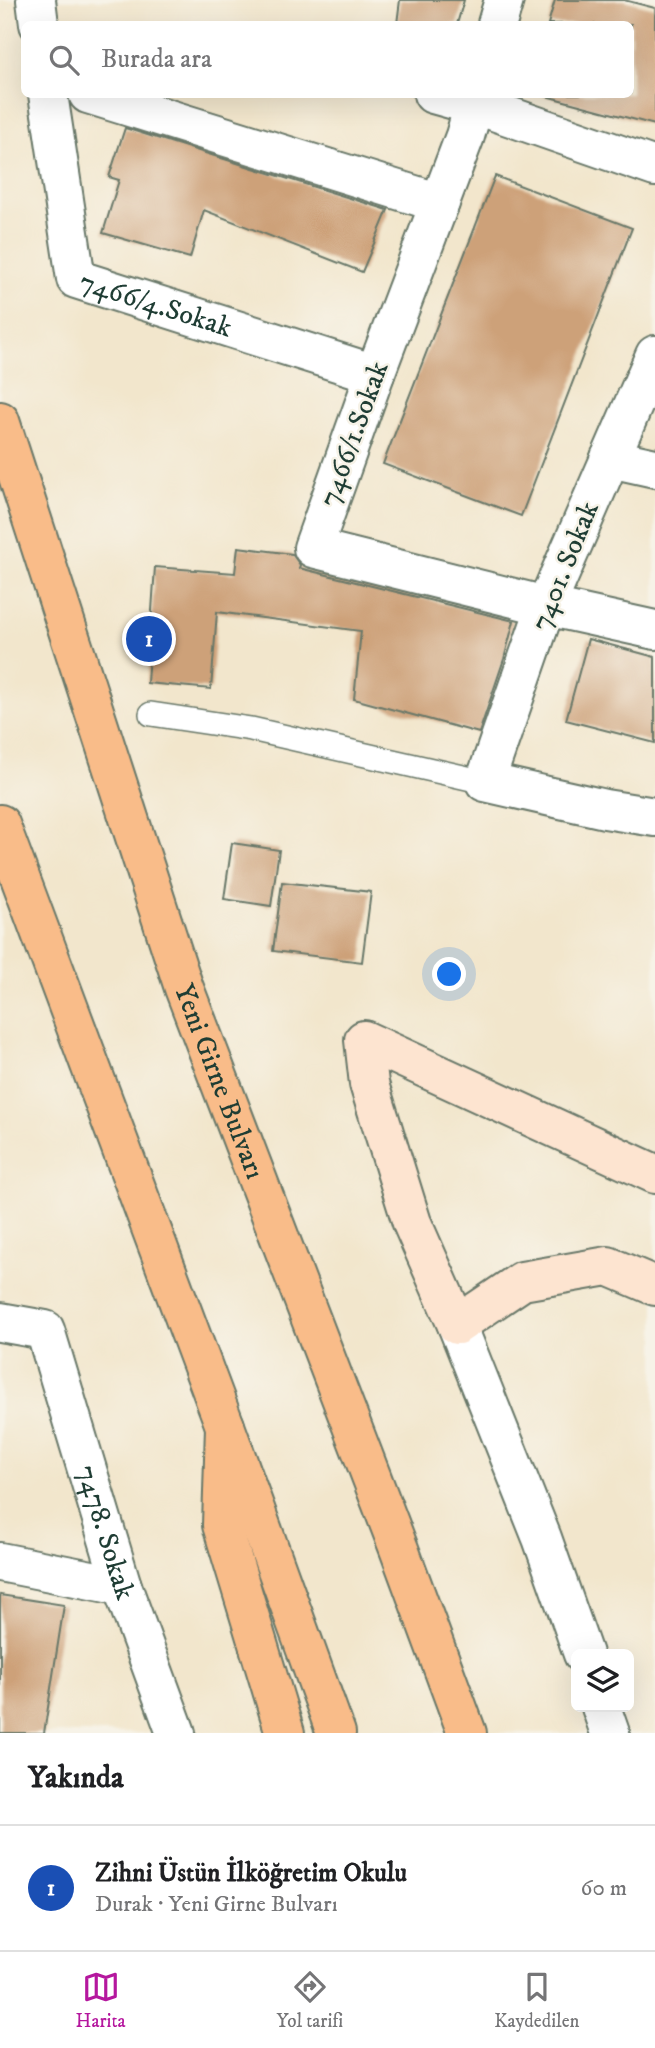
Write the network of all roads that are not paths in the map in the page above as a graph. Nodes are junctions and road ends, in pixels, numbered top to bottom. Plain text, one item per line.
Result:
1 (36, 0) edge
2 (504, 0) edge
3 (39, 21) edge
4 (498, 21) edge
5 (49, 98) edge
6 (101, 98) edge
7 (475, 100) edge
8 (655, 167) edge
9 (440, 202) junction
10 (655, 355) edge
11 (375, 374) junction
12 (0, 421) edge
13 (610, 458) junction
14 (655, 468) edge
15 (546, 606) junction
16 (655, 630) edge
17 (151, 715) dead end
18 (485, 782) junction
19 (655, 817) edge
20 (0, 824) edge
21 (655, 1174) edge
22 (655, 1286) edge
23 (0, 1322) edge
24 (457, 1325) junction
25 (225, 1426) junction
26 (0, 1562) edge
27 (122, 1586) junction
28 (581, 1649) edge
29 (603, 1712) edge
30 (176, 1733) edge
31 (285, 1733) edge
32 (336, 1733) edge
33 (467, 1733) edge
34 (610, 1733) edge

1 - 3 street
2 - 4 street
5 - 11 street, 7466/4.Sokak
6 - 9 street
7 - 8 street
7 - 9 street, 7466/1.Sokak
9 - 11 street, 7466/1.Sokak
10 - 13 street, 7401. Sokak
11 - 15 street, 7466/1.Sokak
12 - 33 main road, Yeni Girne Bulvarı
13 - 14 street
13 - 15 street, 7401. Sokak
15 - 16 street
15 - 18 street, 7401. Sokak
17 - 18 lane
18 - 19 street
20 - 25 main road
21 - 24 street
22 - 24 street
23 - 27 street, 7478. Sokak
24 - 28 street
25 - 31 main road
25 - 32 main road
26 - 27 street
27 - 30 street, 7478. Sokak
29 - 34 street

